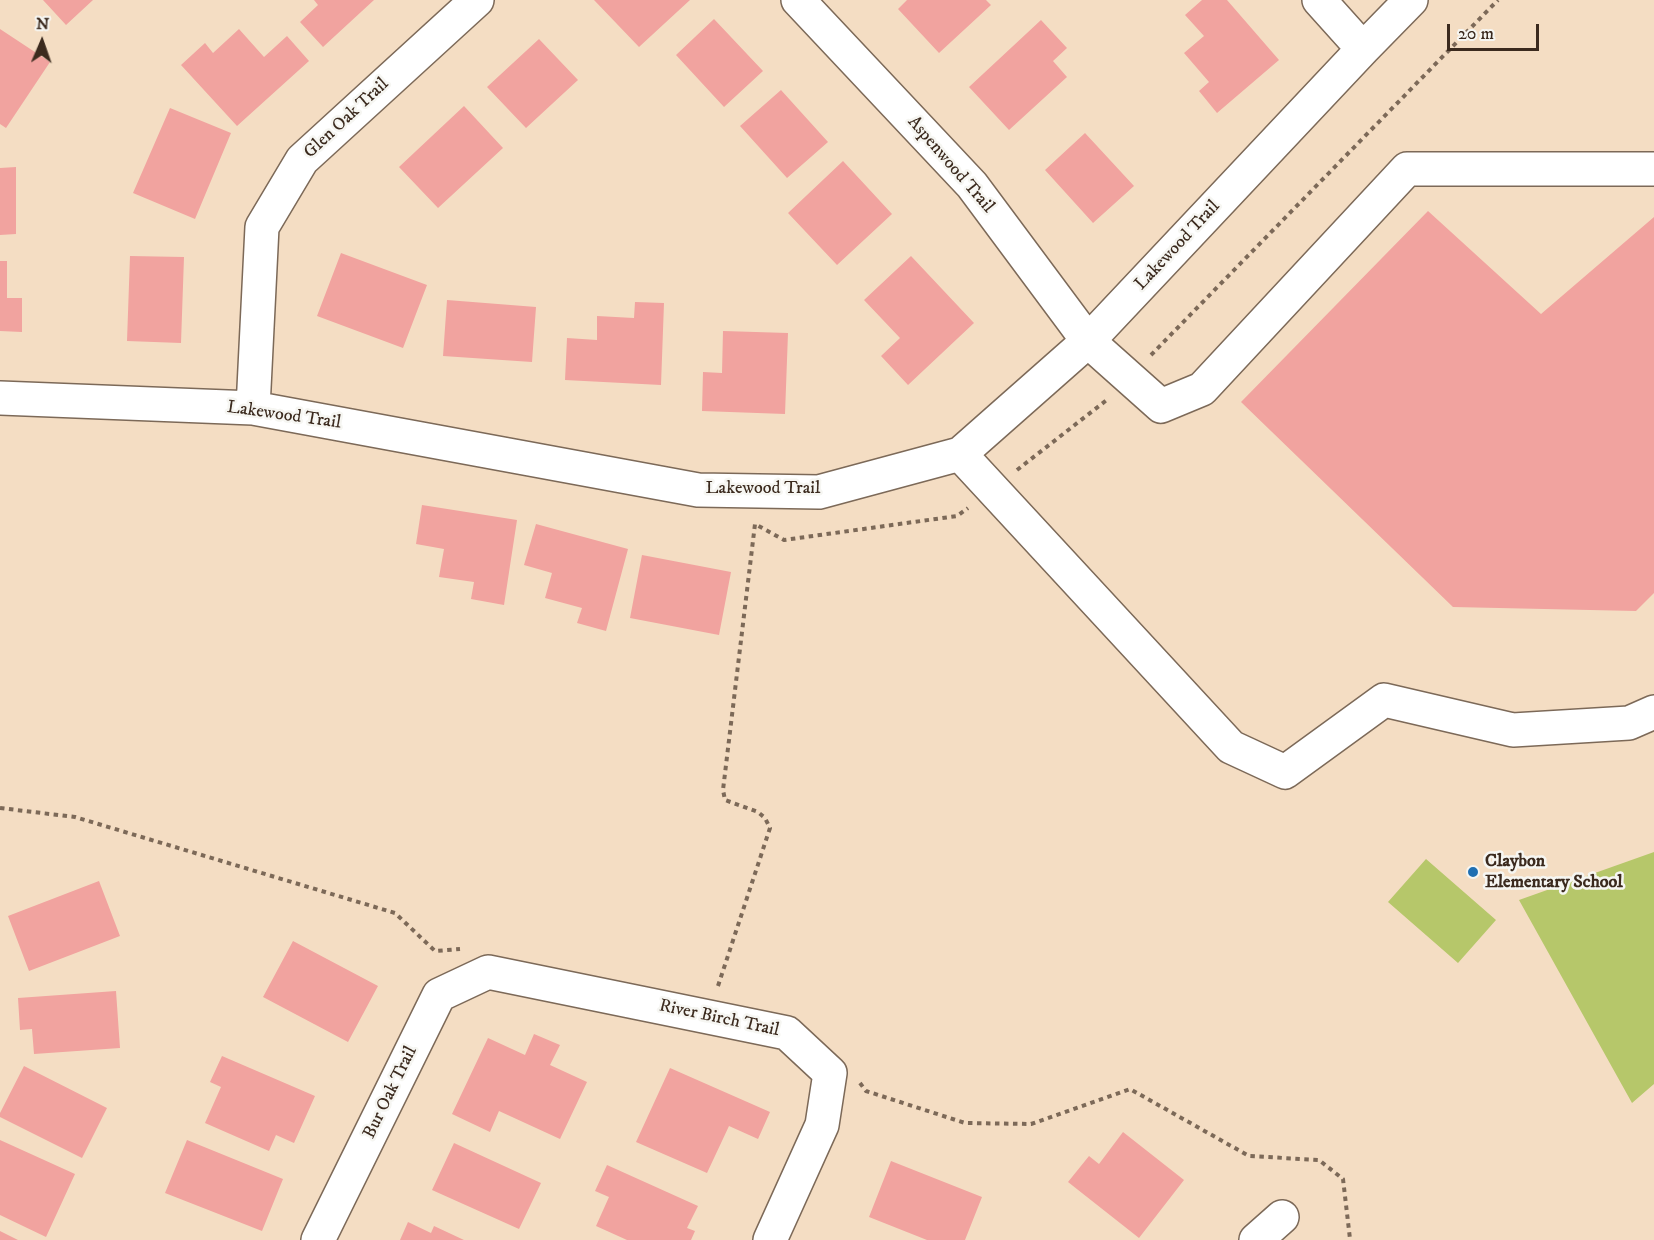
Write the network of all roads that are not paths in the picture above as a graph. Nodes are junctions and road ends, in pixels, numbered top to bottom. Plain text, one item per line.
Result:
1 (477, 0) edge
2 (798, 0) edge
3 (1319, 0) edge
4 (1411, 0) edge
5 (1363, 49) junction
6 (1654, 169) edge
7 (1088, 341) junction
8 (0, 398) edge
9 (253, 408) junction
10 (960, 454) junction
11 (1654, 712) edge
12 (488, 972) joint
13 (1282, 1217) dead end
14 (318, 1240) edge
15 (770, 1240) edge
16 (1256, 1240) edge

1 - 9 street, Glen Oak Trail
2 - 7 street, Aspenwood Trail
3 - 5 street
4 - 5 street, Lakewood Trail
5 - 7 street, Lakewood Trail
6 - 7 street, Aspenwood Trail
7 - 10 street, Lakewood Trail
8 - 9 street, Lakewood Trail
9 - 10 street, Lakewood Trail
10 - 11 street
12 - 14 street, Bur Oak Trail
12 - 15 street, River Birch Trail
13 - 16 street

